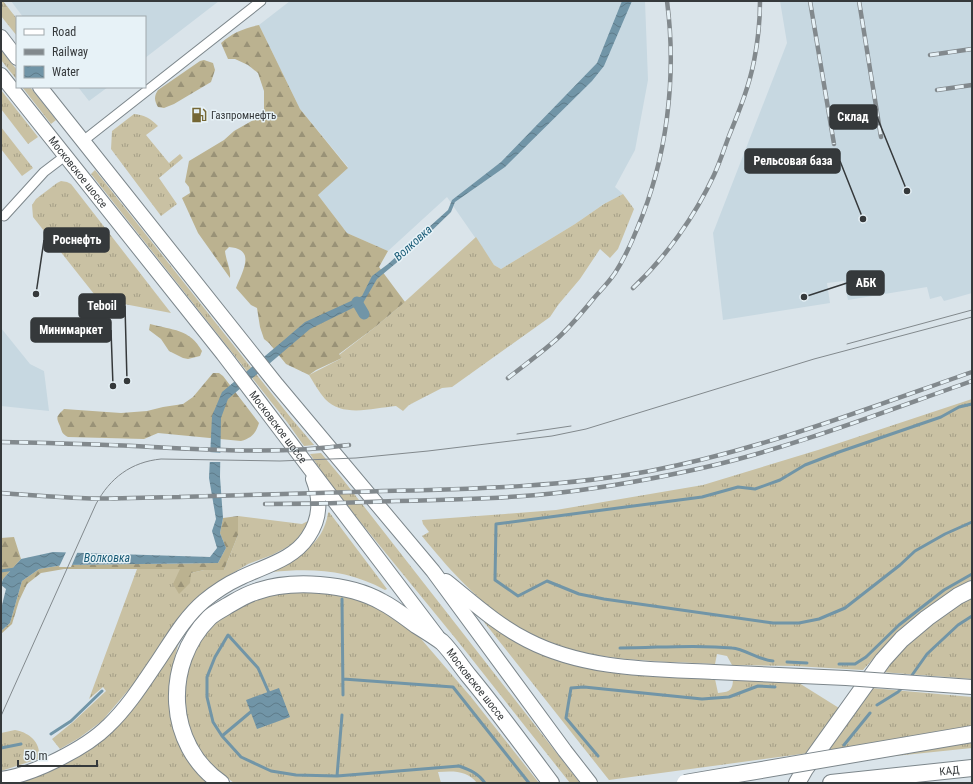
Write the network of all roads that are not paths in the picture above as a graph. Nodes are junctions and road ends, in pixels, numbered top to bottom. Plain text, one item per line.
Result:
1 (261, 1) edge
2 (1, 37) edge
3 (16, 57) edge
4 (1, 75) edge
5 (41, 88) edge
6 (83, 141) junction
7 (65, 156) junction
8 (4, 216) dead end
9 (309, 469) junction
10 (432, 571) junction
11 (972, 589) edge
12 (442, 642) junction
13 (972, 687) edge
14 (972, 734) edge
15 (972, 768) edge
16 (1, 779) edge
17 (220, 783) edge
18 (551, 783) edge
19 (590, 783) edge
20 (685, 783) edge
21 (797, 783) edge
22 (831, 783) edge

1 - 6 street
2 - 3 main road
4 - 7 main road, Московское шоссе
5 - 6 main road, Московское шоссе
6 - 7 main road
6 - 10 main road, Московское шоссе
7 - 8 street
7 - 9 main road, Московское шоссе
9 - 12 main road, Московское шоссе
9 - 16 main road
10 - 13 main road, bridge
10 - 19 main road, Московское шоссе
11 - 21 highway
12 - 17 highway
12 - 18 highway, Московское шоссе
14 - 20 highway, bridge
15 - 22 highway, КАД

